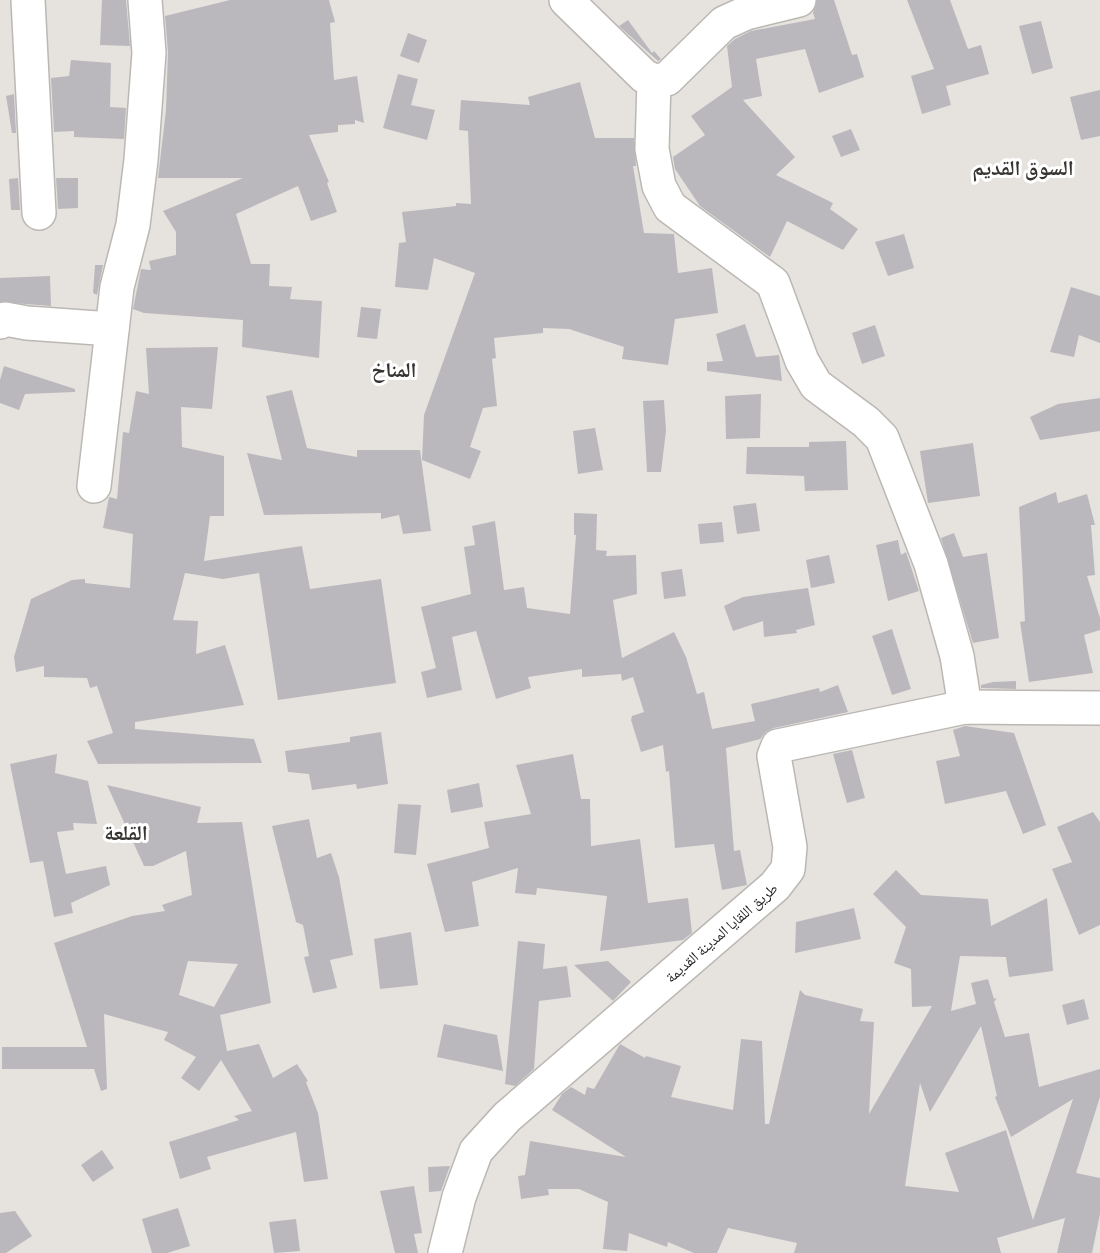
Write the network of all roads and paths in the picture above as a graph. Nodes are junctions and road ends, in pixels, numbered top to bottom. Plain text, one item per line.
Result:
1 (28, 0) edge
2 (145, 0) edge
3 (566, 0) edge
4 (799, 0) edge
5 (654, 81) junction
6 (39, 213) dead end
7 (0, 322) edge
8 (112, 329) junction
9 (94, 486) dead end
10 (965, 707) junction
11 (1100, 708) edge
12 (445, 1253) edge

1 - 6 street
2 - 8 street
3 - 5 street
4 - 5 street
5 - 10 street
7 - 8 street
8 - 9 street
10 - 11 street, طريق اللقايا المدينة القديمة
10 - 12 street, طريق اللقايا المدينة القديمة

